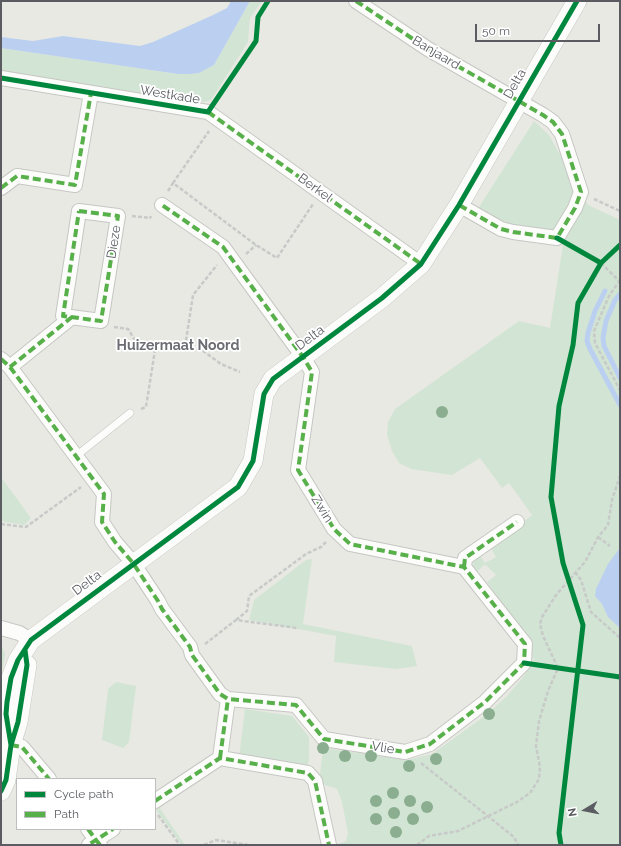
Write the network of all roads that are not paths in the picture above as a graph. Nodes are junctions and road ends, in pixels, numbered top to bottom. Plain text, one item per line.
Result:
1 (356, 1) edge
2 (577, 1) edge
3 (1, 78) edge
4 (91, 94) junction
5 (518, 101) junction
6 (213, 116) joint
7 (1, 188) edge
8 (161, 204) road end
9 (459, 205) junction
10 (421, 264) junction
11 (72, 317) junction
12 (303, 357) junction
13 (6, 363) edge
14 (130, 413) road end
15 (76, 456) junction
16 (517, 522) dead end
17 (133, 563) junction
18 (464, 567) junction
19 (1, 628) edge
20 (28, 645) junction
21 (228, 699) junction
22 (11, 745) junction
23 (220, 758) junction
24 (48, 778) edge
25 (1, 791) edge
26 (156, 800) edge
27 (88, 830) edge
28 (112, 830) edge
29 (95, 843) edge
30 (329, 845) edge

1 - 5 street, Banjaard
2 - 5 street, Delta
3 - 4 street, Westkade
4 - 6 street, Westkade
4 - 7 street
5 - 9 street, Delta
5 - 9 street, Delta
6 - 10 street, Berkel
8 - 12 street, Delta
9 - 10 street, Delta
10 - 12 street, Delta
11 - 11 street, Dieze
11 - 13 street
12 - 17 street, Delta
12 - 18 street, Zwin
13 - 15 street
14 - 15 lane
15 - 17 street
16 - 18 street
17 - 20 street, Delta
17 - 21 street
18 - 21 street, Vlie
19 - 20 street
20 - 22 street
21 - 23 street
22 - 24 street
22 - 25 street
23 - 26 street
23 - 30 street
27 - 29 street
28 - 29 street

